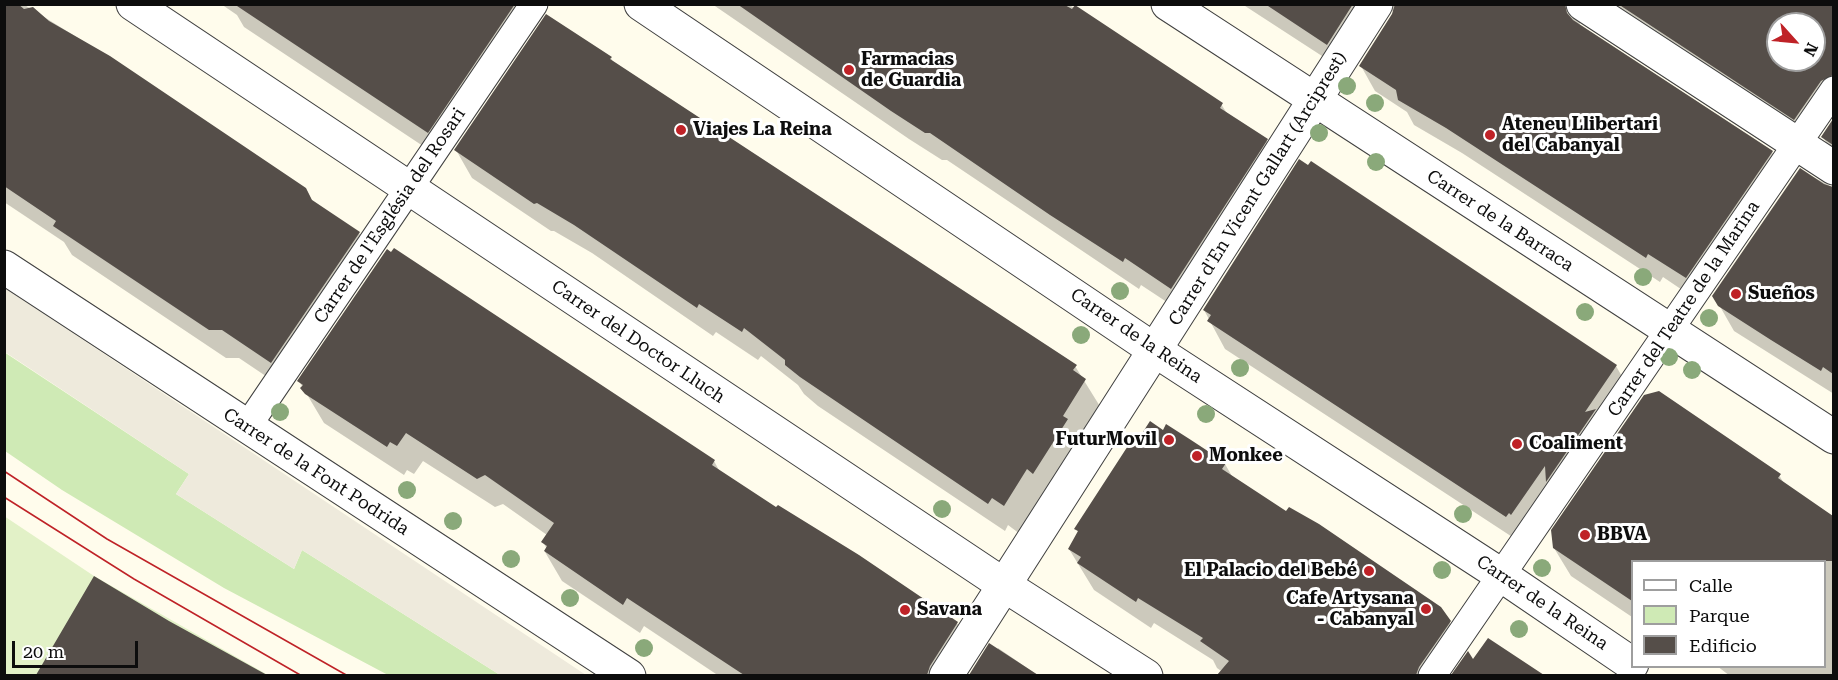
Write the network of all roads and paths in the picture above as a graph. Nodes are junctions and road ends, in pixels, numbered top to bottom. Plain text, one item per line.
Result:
1 (133, 4) edge
2 (534, 4) edge
3 (641, 4) edge
4 (1168, 4) edge
5 (1376, 4) edge
6 (1583, 4) edge
7 (1833, 90) edge
8 (1313, 100) junction
9 (1797, 144) junction
10 (1833, 168) edge
11 (408, 190) junction
12 (4, 267) edge
13 (1669, 330) junction
14 (1156, 351) junction
15 (248, 427) junction
16 (1833, 437) edge
17 (1501, 575) junction
18 (1004, 585) junction
19 (1631, 663) edge
20 (629, 675) edge
21 (946, 675) edge
22 (1146, 675) edge
23 (1432, 675) edge

1 - 11 street, Carrer del Doctor Lluch
2 - 11 street, Carrer de l'Església del Rosari
3 - 14 street, Carrer de la Reina
4 - 8 street, Carrer de la Barraca
5 - 8 street, Carrer d'En Vicent Gallart (Arciprest)
6 - 9 street
7 - 9 street, Carrer del Teatre de la Marina
8 - 13 street, Carrer de la Barraca
8 - 14 street, Carrer d'En Vicent Gallart (Arciprest)
9 - 10 street
9 - 13 street, Carrer del Teatre de la Marina
11 - 15 street, Carrer de l'Església del Rosari
11 - 18 street, Carrer del Doctor Lluch
12 - 15 street, Carrer de la Font Podrida
13 - 16 street, Carrer de la Barraca
13 - 17 street, Carrer del Teatre de la Marina
14 - 17 street, Carrer de la Reina
14 - 18 street, Carrer d'En Vicent Gallart (Arciprest)
15 - 20 street, Carrer de la Font Podrida
17 - 19 street, Carrer de la Reina
17 - 23 street, Carrer del Teatre de la Marina
18 - 21 street, Carrer d'En Vicent Gallart (Arciprest)
18 - 22 street, Carrer del Doctor Lluch

